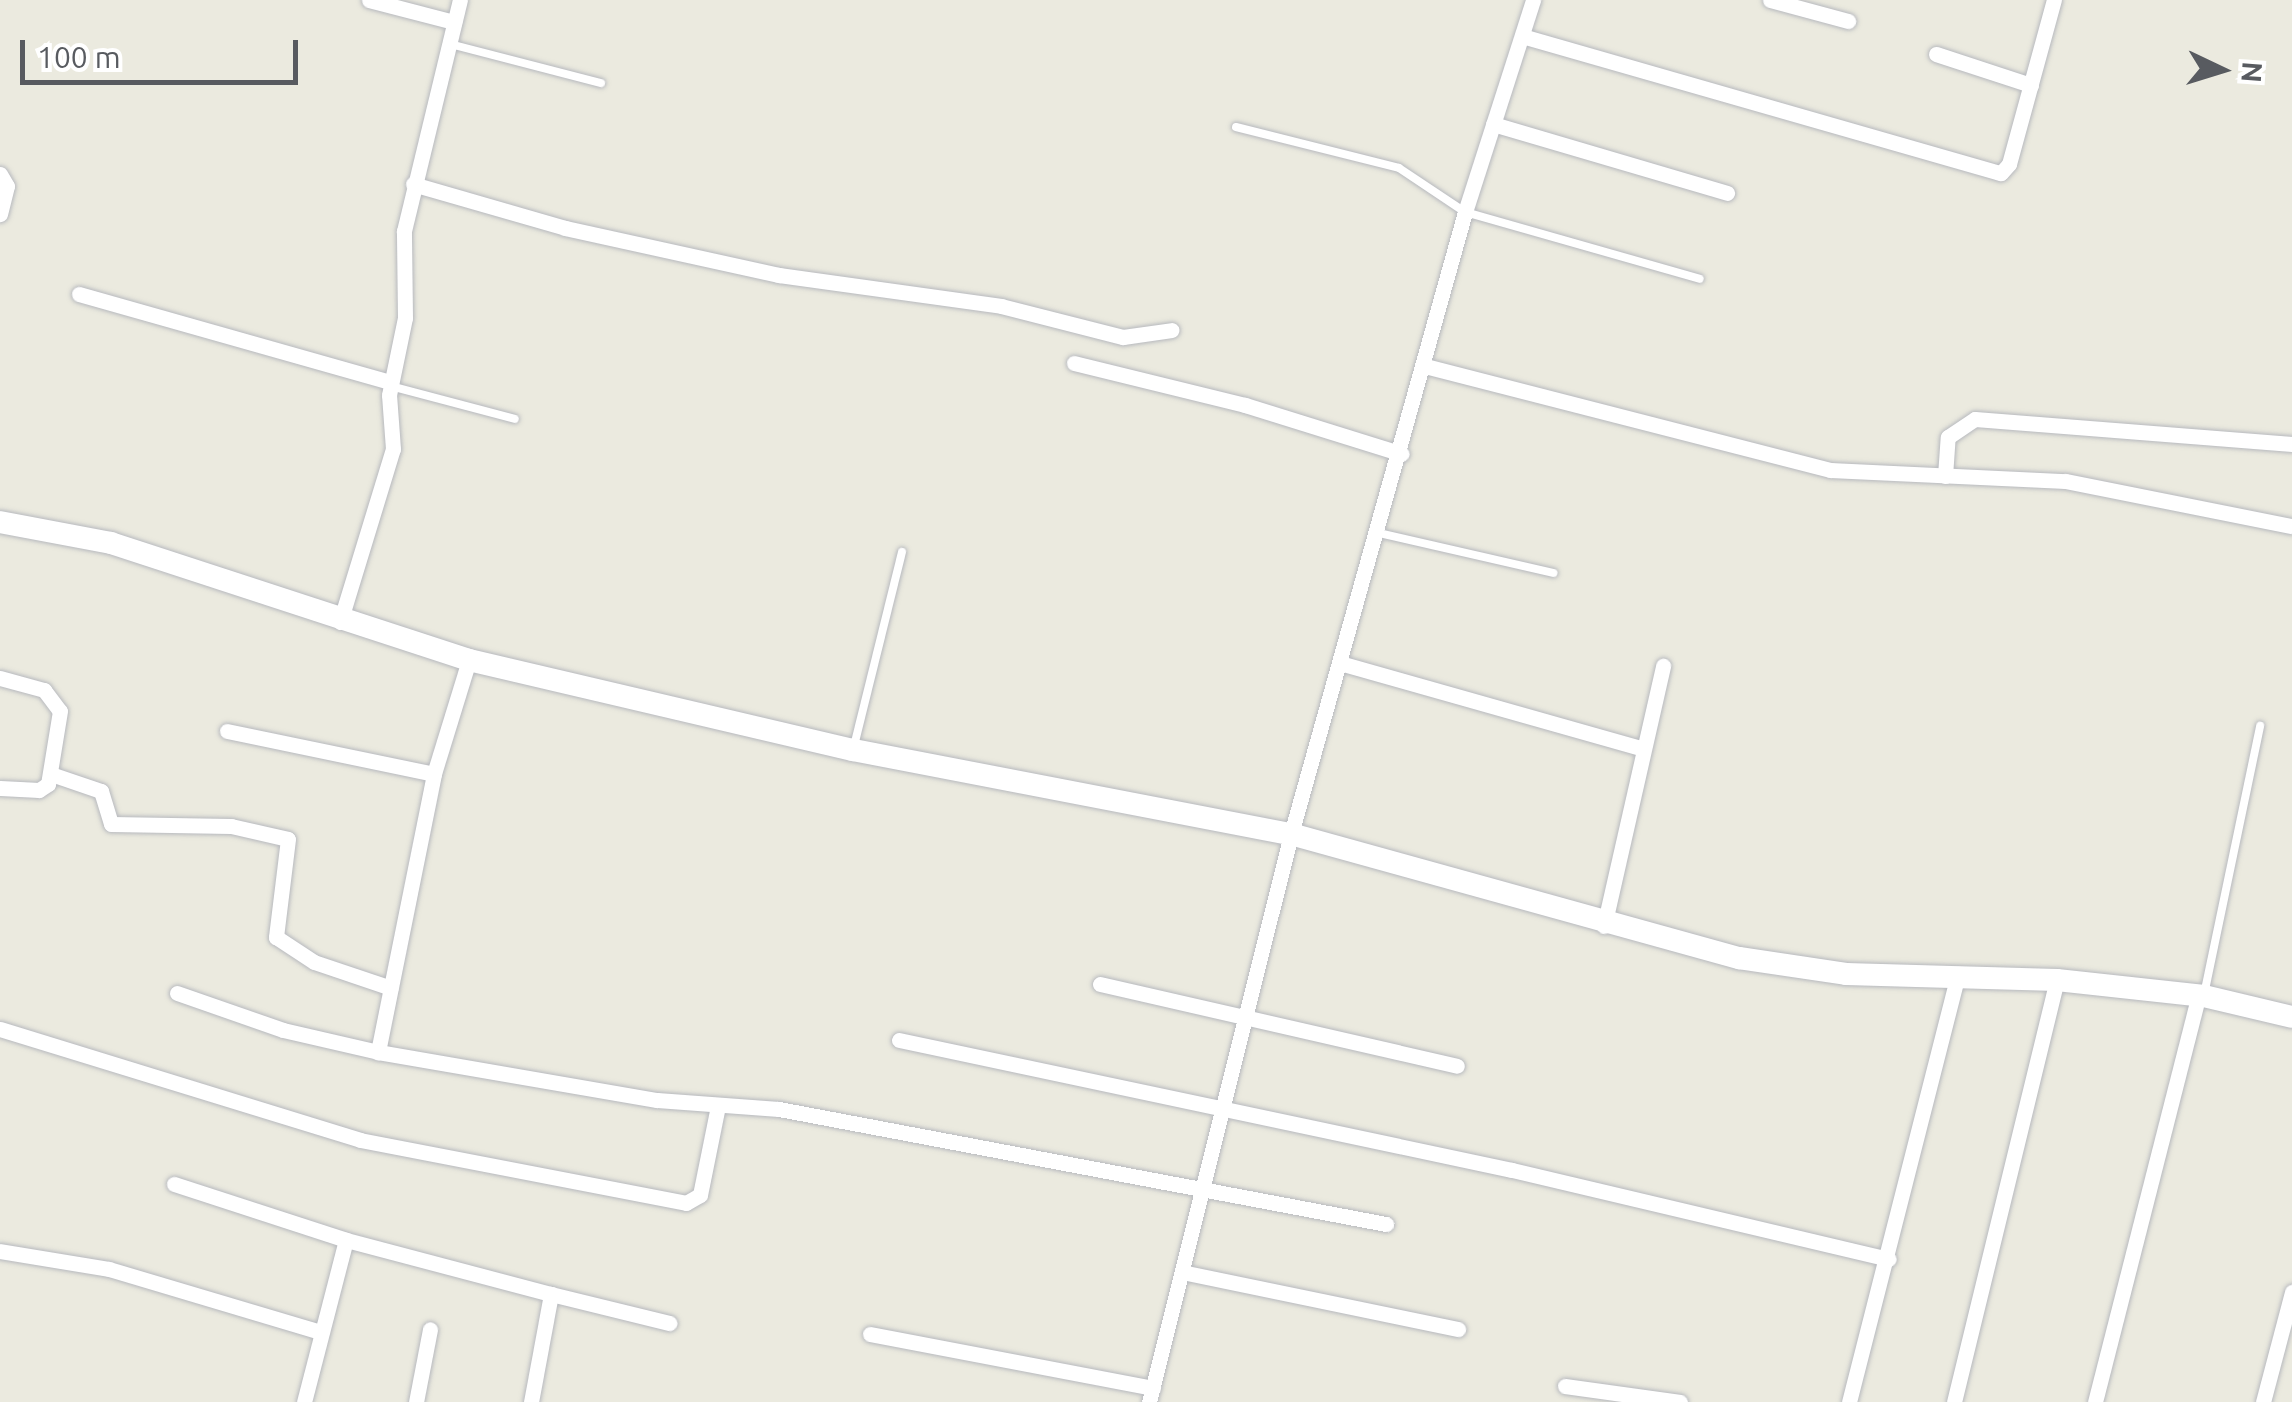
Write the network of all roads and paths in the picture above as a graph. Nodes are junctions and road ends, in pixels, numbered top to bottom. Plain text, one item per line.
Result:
1 (369, 0) edge
2 (460, 0) edge
3 (1533, 0) edge
4 (1770, 0) edge
5 (2054, 0) edge
6 (1848, 21) dead end
7 (454, 22) junction
8 (1522, 36) junction
9 (448, 44) junction
10 (1936, 54) dead end
11 (600, 83) dead end
12 (2031, 85) junction
13 (1494, 124) junction
14 (1236, 127) dead end
15 (0, 174) edge
16 (413, 184) junction
17 (1727, 193) dead end
18 (1465, 212) junction
19 (0, 214) edge
20 (1700, 278) dead end
21 (79, 294) dead end
22 (1172, 330) dead end
23 (1074, 363) dead end
24 (1425, 366) junction
25 (390, 384) junction
26 (515, 419) dead end
27 (2292, 444) edge
28 (1402, 454) junction
29 (1945, 476) junction
30 (0, 522) edge
31 (2292, 526) edge
32 (1378, 533) junction
33 (902, 552) dead end
34 (1553, 572) dead end
35 (340, 622) junction
36 (469, 660) junction
37 (1340, 664) junction
38 (1664, 666) dead end
39 (0, 678) edge
40 (2260, 726) dead end
41 (227, 731) dead end
42 (1642, 748) junction
43 (853, 750) junction
44 (51, 774) junction
45 (434, 774) junction
46 (0, 788) edge
47 (1291, 834) junction
48 (1604, 926) junction
49 (1958, 974) junction
50 (2057, 980) junction
51 (1100, 984) dead end
52 (391, 988) junction
53 (177, 993) dead end
54 (2201, 996) junction
55 (2292, 1016) edge
56 (1245, 1018) junction
57 (0, 1029) edge
58 (899, 1040) dead end
59 (378, 1052) junction
60 (1457, 1066) dead end
61 (718, 1106) junction
62 (1223, 1106) junction
63 (174, 1184) dead end
64 (1203, 1188) junction
65 (1386, 1224) dead end
66 (346, 1240) junction
67 (0, 1252) edge
68 (1889, 1260) junction
69 (1182, 1272) junction
70 (2292, 1292) edge
71 (551, 1294) junction
72 (669, 1323) dead end
73 (430, 1328) dead end
74 (1458, 1329) dead end
75 (321, 1332) junction
76 (870, 1334) dead end
77 (1565, 1386) dead end
78 (1151, 1395) edge
79 (304, 1402) edge
80 (416, 1402) edge
81 (530, 1402) edge
82 (1680, 1402) edge
83 (1849, 1402) edge
84 (1954, 1402) edge
85 (2095, 1402) edge
86 (2263, 1402) edge

1 - 7 street
2 - 7 street
3 - 8 street
4 - 6 street
5 - 12 street
7 - 9 street
8 - 12 street
8 - 13 street
9 - 11 lane
9 - 16 street
10 - 12 street
13 - 17 street
13 - 18 street
14 - 18 lane
15 - 19 street
16 - 22 street
16 - 25 street
18 - 20 lane
18 - 24 street
21 - 25 street
23 - 28 street
24 - 28 street
24 - 29 street
25 - 26 lane
25 - 35 street
27 - 29 street
28 - 32 street
29 - 31 street
30 - 35 main road
32 - 34 lane
32 - 37 street
33 - 43 lane
35 - 36 main road
36 - 43 main road
36 - 45 street
37 - 42 street
37 - 47 street
38 - 42 street
39 - 44 street
40 - 54 lane
41 - 45 street
42 - 48 street
43 - 47 main road
44 - 46 street
44 - 52 street
45 - 52 street
47 - 48 main road
47 - 56 street
48 - 49 main road
49 - 50 main road
49 - 68 street
50 - 54 main road
50 - 84 street
51 - 56 street
52 - 59 street
53 - 59 street
54 - 55 main road
54 - 85 street
56 - 60 street
56 - 62 street
57 - 61 street
58 - 62 street
59 - 61 street
61 - 64 street
62 - 64 street
62 - 68 street
63 - 66 street
64 - 65 street
64 - 69 street
66 - 71 street
66 - 75 street
67 - 75 street
68 - 83 street
69 - 74 street
69 - 78 street
70 - 86 street
71 - 72 street
71 - 81 street
73 - 80 street
75 - 79 street
76 - 78 street
77 - 82 street

